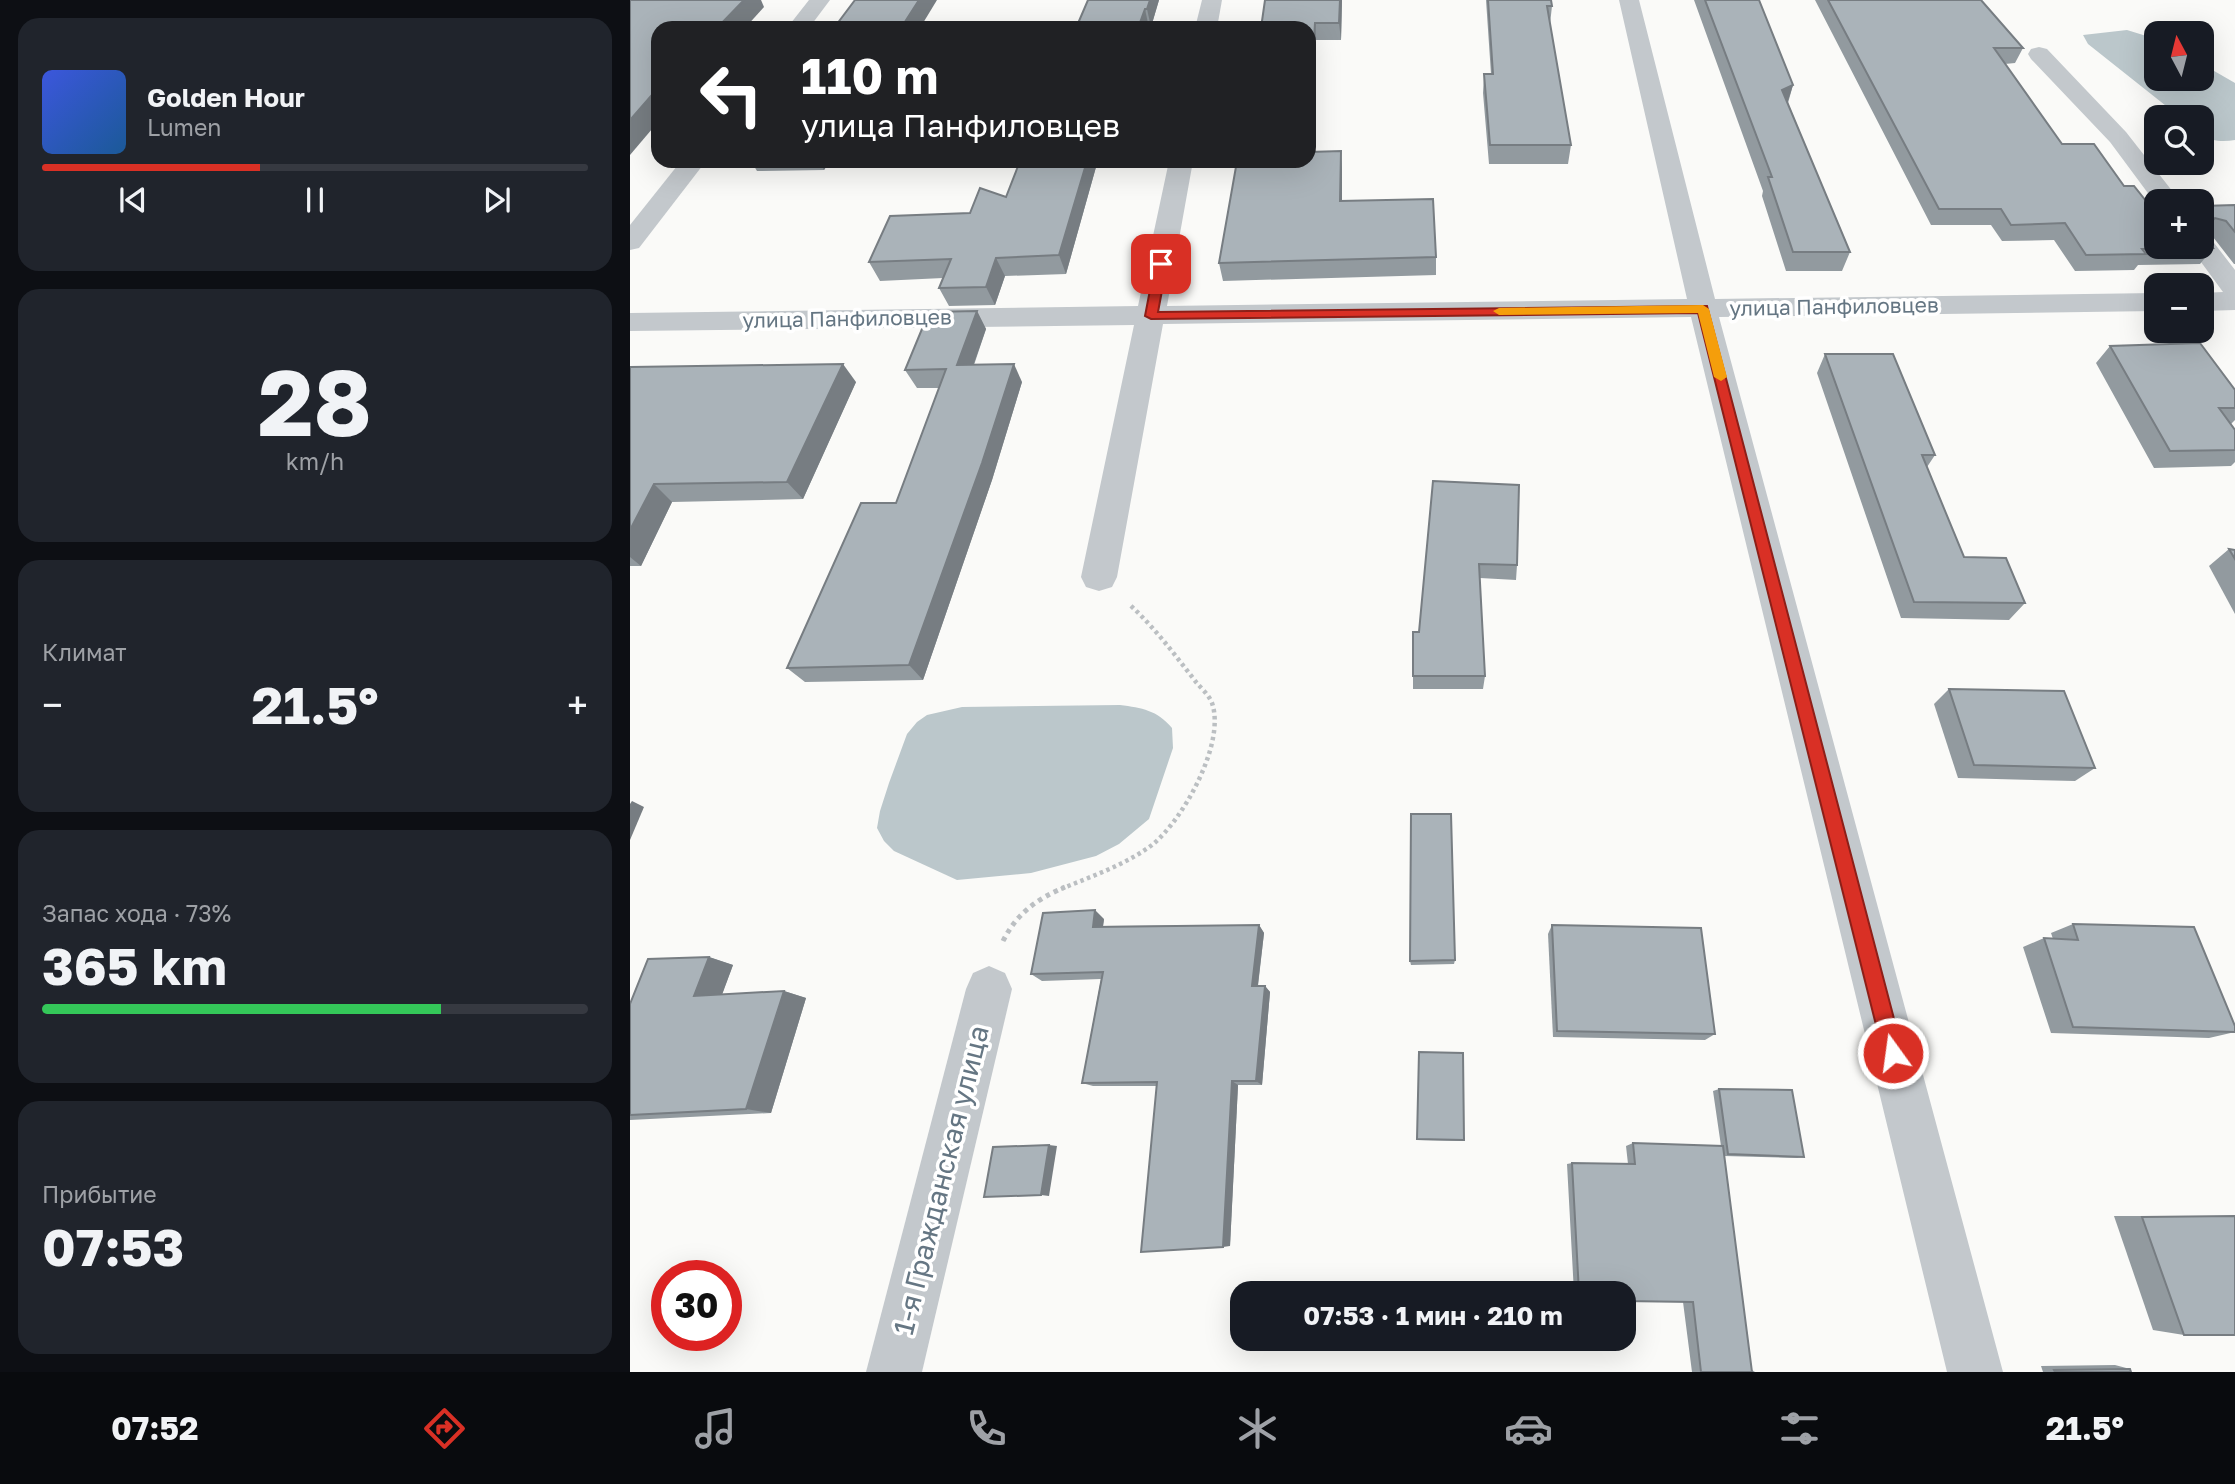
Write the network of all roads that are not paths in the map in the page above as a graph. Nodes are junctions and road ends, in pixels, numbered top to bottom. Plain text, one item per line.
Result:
1 (820, 0) edge
2 (1212, 0) edge
3 (1629, 0) edge
4 (804, 21) edge
5 (1208, 21) edge
6 (2039, 54) dead end
7 (688, 168) edge
8 (1180, 168) edge
9 (2158, 189) edge
10 (630, 242) edge
11 (2212, 259) edge
12 (2235, 289) edge
13 (2235, 301) edge
14 (2144, 302) edge
15 (2214, 302) edge
16 (1703, 309) junction
17 (1151, 316) junction
18 (630, 322) edge
19 (1099, 577) road end
20 (989, 989) road end
21 (894, 1372) edge
22 (1975, 1372) edge

1 - 4 street
2 - 5 street
3 - 16 street
6 - 9 street
7 - 10 street
8 - 17 street
11 - 12 street
13 - 15 street
14 - 16 street, улица Панфиловцев
16 - 17 street, улица Панфиловцев
16 - 22 street
17 - 18 street, улица Панфиловцев
17 - 19 street
20 - 21 street, 1-я Гражданская улица

